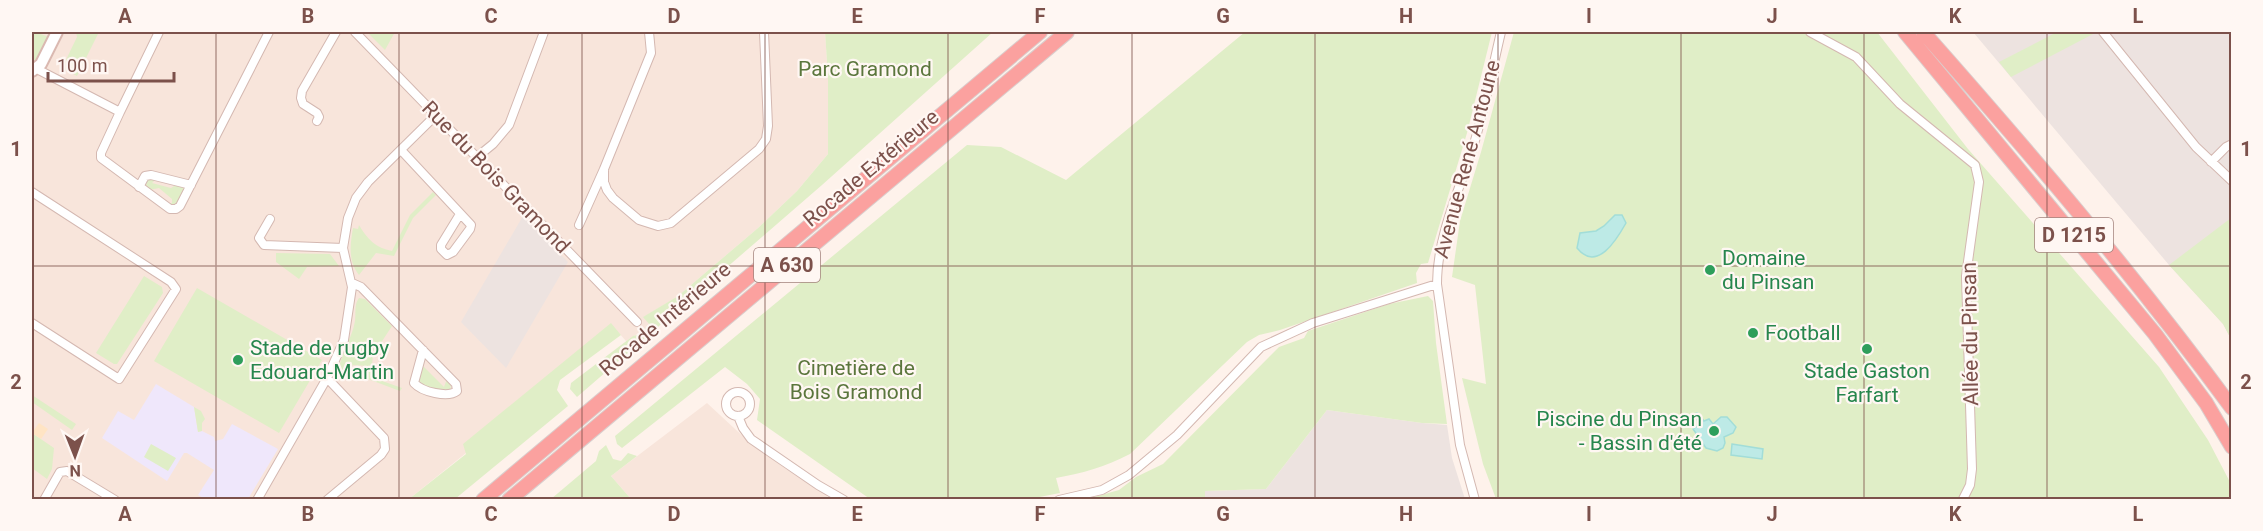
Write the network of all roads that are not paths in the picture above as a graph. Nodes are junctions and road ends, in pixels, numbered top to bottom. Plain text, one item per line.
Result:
1 (57, 32) edge
2 (159, 32) edge
3 (269, 32) edge
4 (336, 32) edge
5 (355, 32) edge
6 (544, 32) edge
7 (649, 32) edge
8 (764, 32) edge
9 (1040, 32) edge
10 (1067, 32) edge
11 (1501, 32) edge
12 (1810, 32) edge
13 (1905, 32) edge
14 (1923, 32) edge
15 (2103, 32) edge
16 (33, 68) edge
17 (120, 112) junction
18 (436, 115) junction
19 (317, 121) dead end
20 (2232, 144) edge
21 (402, 150) junction
22 (477, 157) junction
23 (2211, 162) junction
24 (604, 169) junction
25 (2232, 181) edge
26 (191, 185) junction
27 (139, 187) junction
28 (32, 192) edge
29 (460, 214) junction
30 (270, 219) dead end
31 (579, 225) dead end
32 (343, 248) junction
33 (352, 283) junction
34 (1437, 284) junction
35 (637, 322) dead end
36 (32, 323) edge
37 (423, 350) junction
38 (327, 378) junction
39 (2232, 408) edge
40 (738, 416) dead end
41 (2232, 447) edge
42 (1963, 499) edge
43 (44, 500) edge
44 (115, 500) edge
45 (257, 500) edge
46 (327, 500) edge
47 (483, 500) edge
48 (509, 500) edge
49 (844, 500) edge
50 (1059, 500) edge
51 (1475, 500) edge

1 - 16 street
2 - 17 street
3 - 26 street
4 - 19 street
5 - 18 street, Rue du Bois Gramond
6 - 22 street
7 - 24 street
8 - 24 street
9 - 47 highway, Rocade Intérieure / A 630
10 - 48 highway, Rocade Extérieure / A 630
11 - 34 street, Avenue René Antoune
12 - 42 street, Allée du Pinsan
13 - 41 highway, D 1215
14 - 39 highway, D 1215
15 - 23 street
16 - 17 street
17 - 27 street
18 - 21 street
18 - 22 street, Rue du Bois Gramond
20 - 23 street
21 - 29 street
21 - 32 street
22 - 35 street, Rue du Bois Gramond
23 - 25 street
24 - 31 street
26 - 27 street
26 - 27 street
28 - 36 street
29 - 29 street
30 - 32 street
32 - 33 street
33 - 37 street
33 - 38 street
34 - 50 street
34 - 51 street, Avenue René Antoune
37 - 37 street
38 - 45 street
38 - 46 street
40 - 49 street
43 - 44 street

